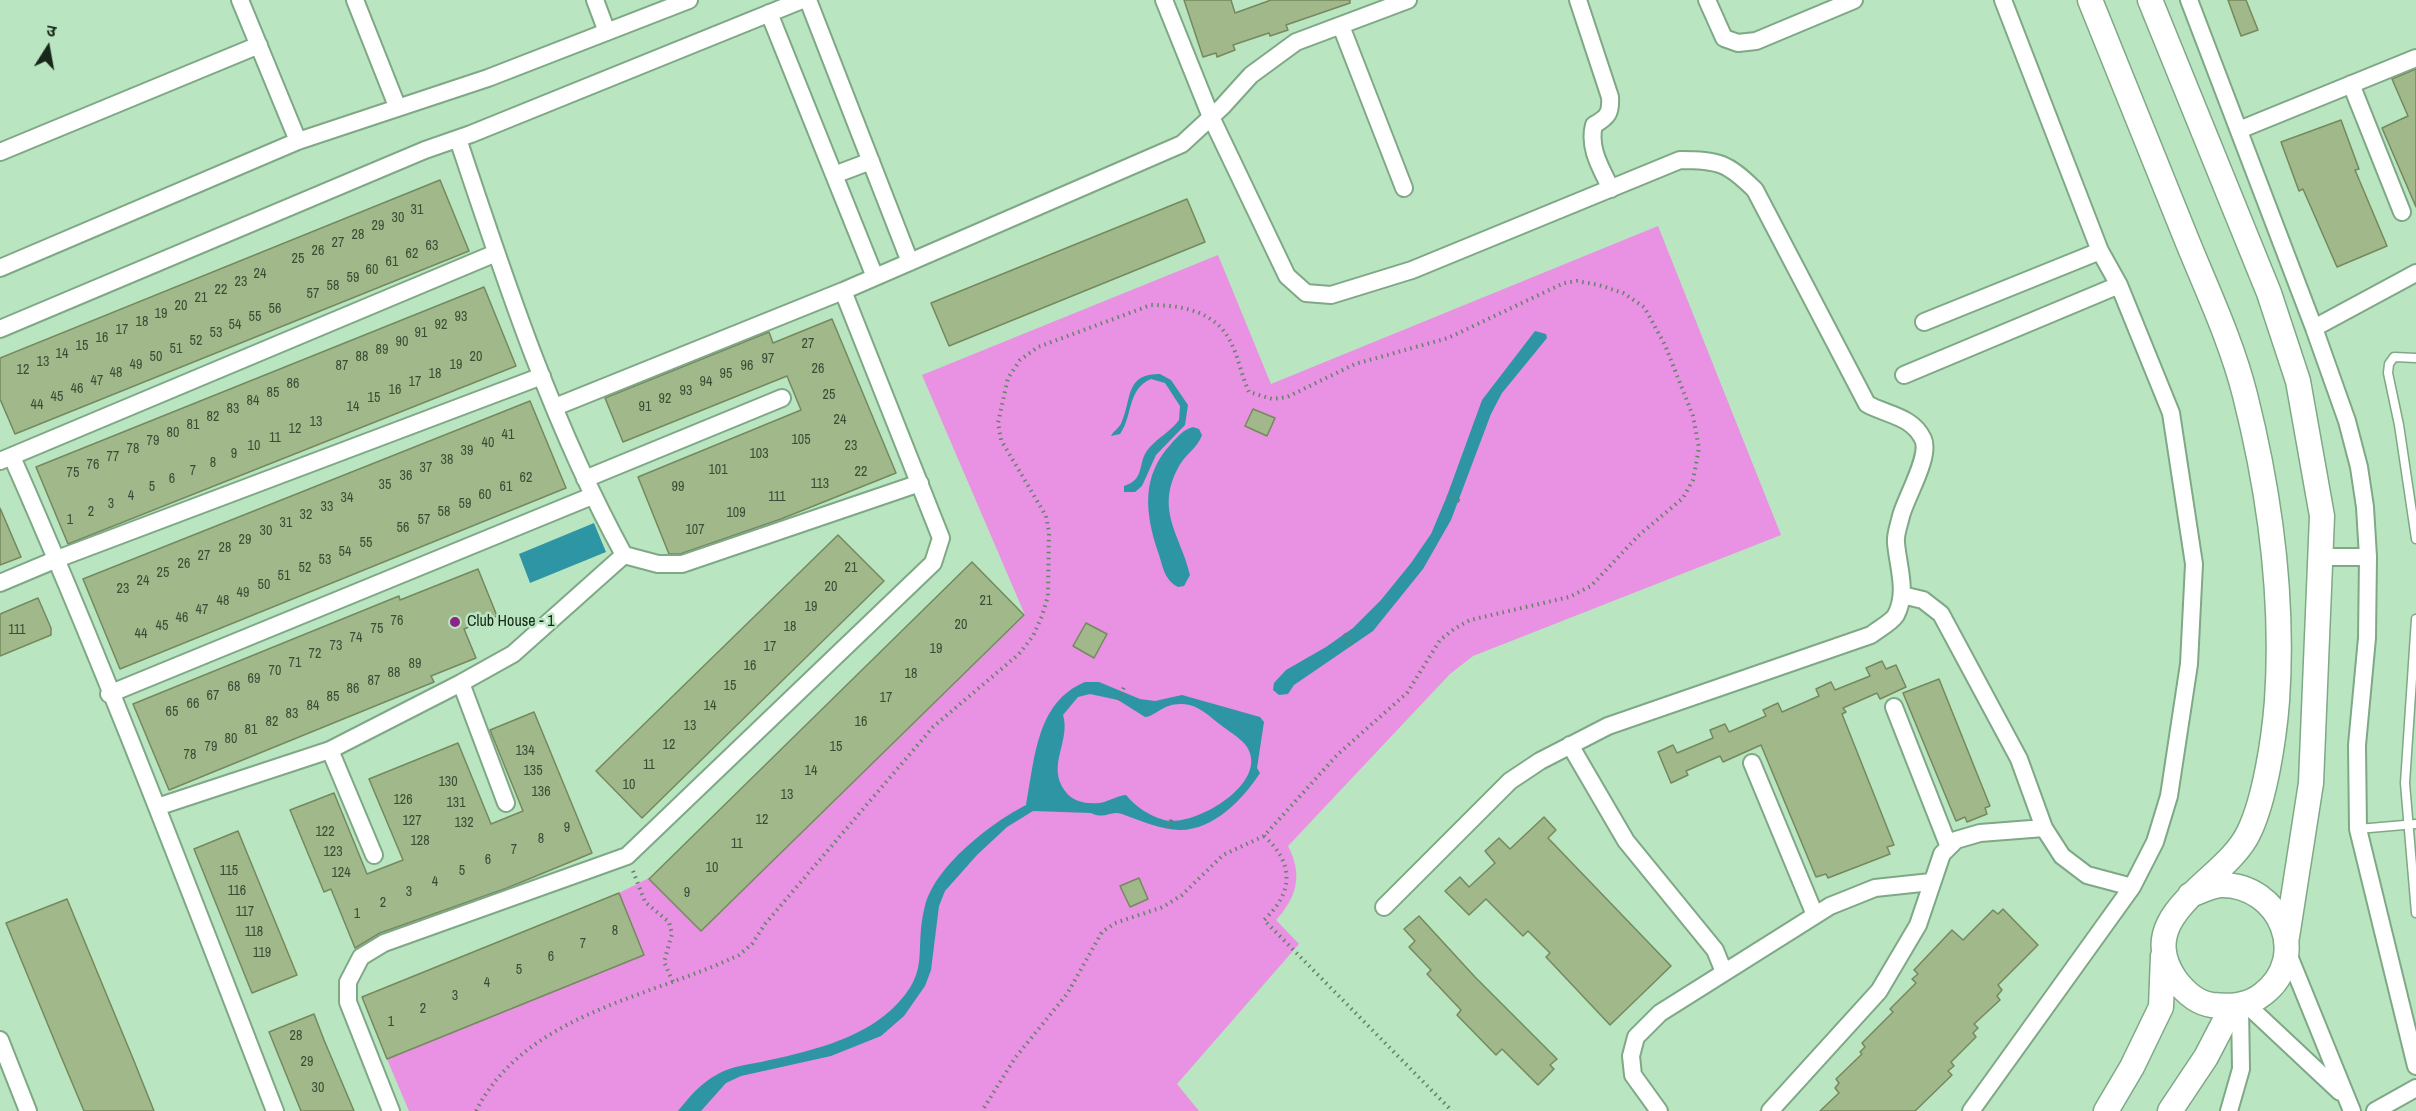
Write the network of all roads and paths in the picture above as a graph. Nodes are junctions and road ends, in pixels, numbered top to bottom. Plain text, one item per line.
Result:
1 (240, 0) edge
2 (355, 0) edge
3 (595, 0) edge
4 (689, 0) edge
5 (802, 0) edge
6 (808, 0) edge
7 (1164, 0) edge
8 (1408, 0) edge
9 (1578, 0) edge
10 (1707, 0) edge
11 (1854, 0) edge
12 (2003, 0) edge
13 (2090, 0) edge
14 (2150, 0) edge
15 (2188, 0) edge
16 (769, 13) junction
17 (1341, 26) junction
18 (607, 32) junction
19 (259, 45) junction
20 (2416, 58) edge
21 (2351, 84) junction
22 (397, 106) junction
23 (1210, 117) junction
24 (2239, 130) junction
25 (458, 139) junction
26 (298, 141) junction
27 (0, 152) edge
28 (871, 161) junction
29 (834, 176) junction
30 (1404, 188) dead end
31 (1611, 189) junction
32 (2402, 212) dead end
33 (2100, 251) junction
34 (496, 253) junction
35 (910, 261) junction
36 (0, 268) edge
37 (2416, 273) edge
38 (875, 277) junction
39 (2119, 285) junction
40 (843, 291) junction
41 (1924, 322) dead end
42 (2313, 328) junction
43 (0, 329) edge
44 (2416, 358) edge
45 (1904, 375) dead end
46 (542, 376) junction
47 (782, 398) dead end
48 (555, 407) junction
49 (6, 459) edge
50 (585, 478) junction
51 (920, 483) junction
52 (592, 496) junction
53 (1447, 496) dead end
54 (1460, 501) dead end
55 (2416, 539) edge
56 (624, 555) junction
57 (2320, 557) junction
58 (2368, 557) junction
59 (57, 559) junction
60 (0, 583) edge
61 (1902, 595) junction
62 (2416, 619) edge
63 (1344, 634) dead end
64 (1353, 646) dead end
65 (461, 683) junction
66 (1124, 687) dead end
67 (109, 694) junction
68 (1118, 700) dead end
69 (1894, 707) dead end
70 (1570, 745) junction
71 (330, 750) junction
72 (1752, 763) dead end
73 (506, 803) dead end
74 (157, 807) junction
75 (1172, 816) dead end
76 (2413, 824) edge
77 (1170, 828) dead end
78 (2044, 828) junction
79 (2358, 829) junction
80 (1264, 836) junction
81 (1949, 847) junction
82 (374, 855) dead end
83 (627, 856) junction
84 (1931, 882) junction
85 (2132, 887) junction
86 (2190, 895) junction
87 (1384, 908) dead end
88 (2416, 914) edge
89 (1815, 915) junction
90 (2164, 942) junction
91 (2287, 944) junction
92 (1724, 972) junction
93 (673, 982) junction
94 (2239, 1005) junction
95 (0, 1040) edge
96 (2416, 1066) edge
97 (2416, 1088) edge
98 (2348, 1104) edge
99 (28, 1111) edge
100 (275, 1111) edge
101 (391, 1111) edge
102 (476, 1111) edge
103 (982, 1111) edge
104 (1452, 1111) edge
105 (1659, 1111) edge
106 (1770, 1111) edge
107 (1971, 1111) edge
108 (2106, 1111) edge
109 (2170, 1111) edge
110 (2229, 1111) edge
111 (2375, 1111) edge

1 - 19 street
2 - 22 street
3 - 18 street
4 - 18 street
5 - 16 street
6 - 28 street
7 - 23 street
8 - 17 street
9 - 31 street
10 - 11 street
12 - 33 street
13 - 86 street
14 - 57 street
15 - 24 street
16 - 25 street
16 - 29 street
17 - 23 street
17 - 30 street
18 - 22 street
19 - 26 street
19 - 27 street
20 - 21 street
21 - 24 street
21 - 32 street
22 - 26 street
23 - 31 street
23 - 35 street
24 - 42 street
25 - 34 street
25 - 43 street
26 - 36 street
28 - 29 street
28 - 35 street
29 - 38 street
31 - 61 street
33 - 39 street
33 - 41 street
34 - 46 street
34 - 49 street
35 - 38 street
37 - 42 street
38 - 40 street
39 - 45 street
39 - 85 street
40 - 48 street
40 - 51 street
42 - 58 street
44 - 55 lane
46 - 48 street
46 - 59 street
47 - 50 street
48 - 50 street
49 - 59 street
50 - 52 street
51 - 56 street
51 - 83 street
52 - 56 street
52 - 67 street
53 - 54 path
56 - 65 street
57 - 58 street
57 - 91 street
58 - 79 street
59 - 60 street
59 - 67 street
61 - 70 street
61 - 78 street
62 - 76 lane
63 - 64 path
65 - 71 street
65 - 73 street
66 - 68 path
67 - 74 street
69 - 81 street
70 - 87 street
70 - 92 street
71 - 74 street
71 - 82 street
72 - 89 street
74 - 100 street
75 - 77 path
76 - 79 lane
76 - 88 lane
78 - 81 street
78 - 85 street
79 - 96 street
80 - 93 path
80 - 103 path
80 - 104 path
81 - 84 street
83 - 93 path
83 - 101 street
84 - 89 street
84 - 106 street
85 - 107 street
86 - 90 street
86 - 91 street
89 - 92 street
90 - 94 street
90 - 108 street
91 - 94 street
91 - 98 street
92 - 105 street
93 - 102 path
94 - 98 street
94 - 109 street
94 - 110 street
95 - 99 street
97 - 111 street

